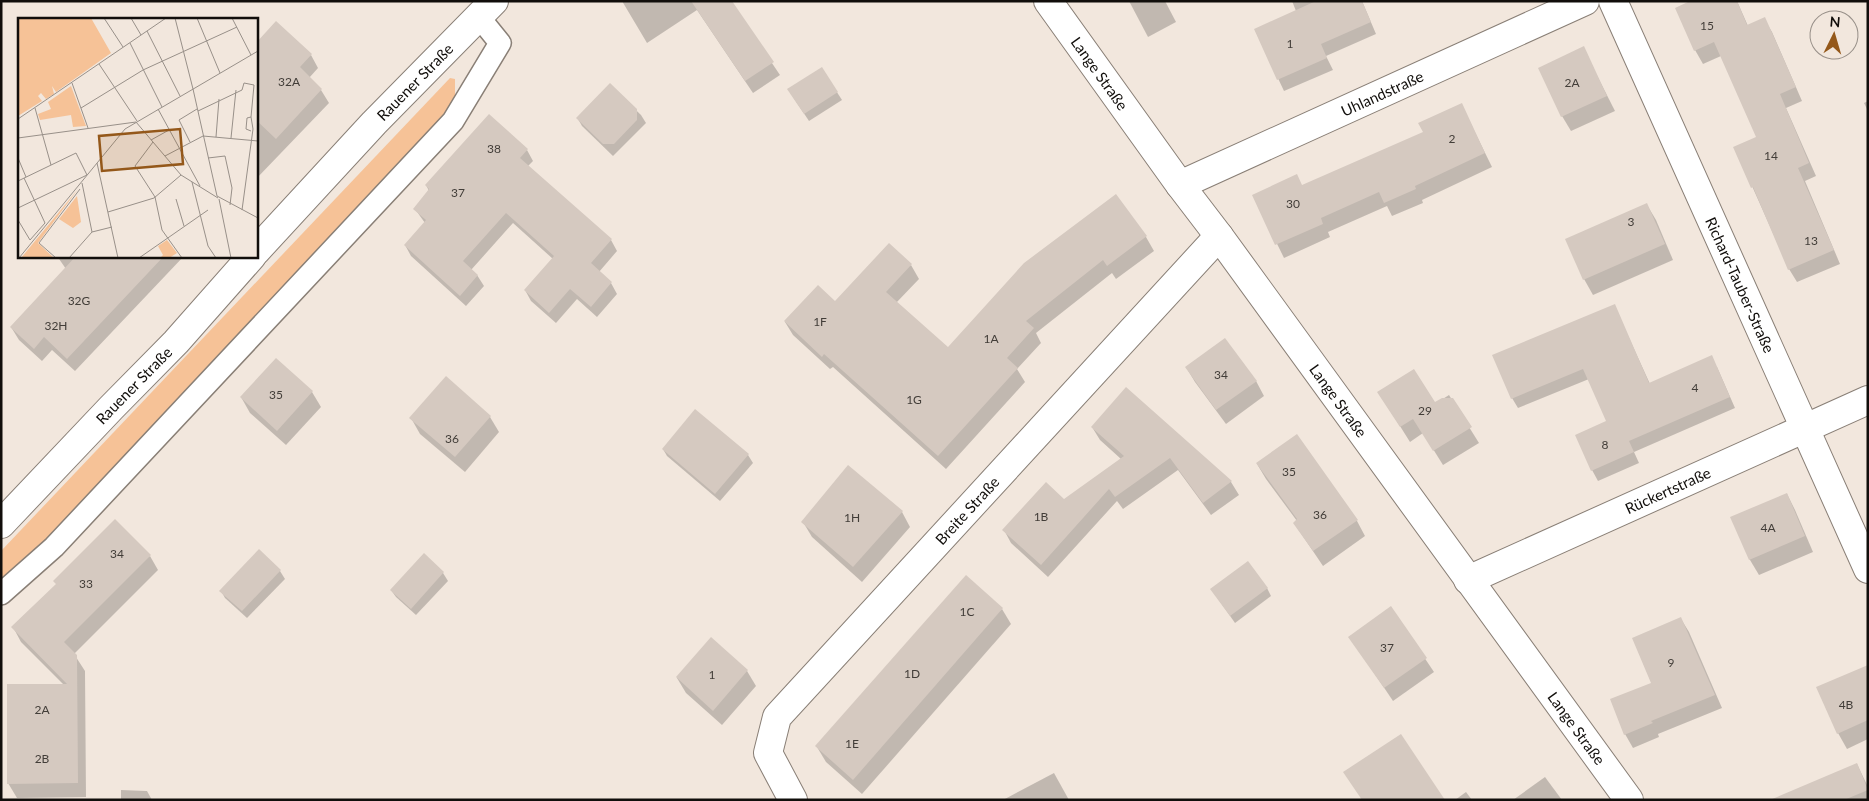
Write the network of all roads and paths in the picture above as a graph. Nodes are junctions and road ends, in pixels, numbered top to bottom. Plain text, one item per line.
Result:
1 (1048, 1) edge
2 (1585, 1) edge
3 (1612, 1) edge
4 (487, 9) edge
5 (1180, 185) junction
6 (1219, 236) junction
7 (258, 250) edge
8 (250, 258) edge
9 (1868, 400) edge
10 (1804, 427) junction
11 (7, 518) edge
12 (1868, 569) edge
13 (1468, 580) junction
14 (1, 594) edge
15 (793, 800) edge
16 (1629, 800) edge

1 - 5 street, Lange Straße
2 - 5 street, Uhlandstraße
3 - 10 street, Richard-Tauber-Straße
4 - 7 street, Rauener Straße
4 - 14 lane
5 - 6 street, Lange Straße
6 - 13 street, Lange Straße
6 - 15 street, Breite Straße
8 - 11 street, Rauener Straße
9 - 10 street, Rückertstraße
10 - 12 street, Richard-Tauber-Straße
10 - 13 street, Rückertstraße
13 - 16 street, Lange Straße

